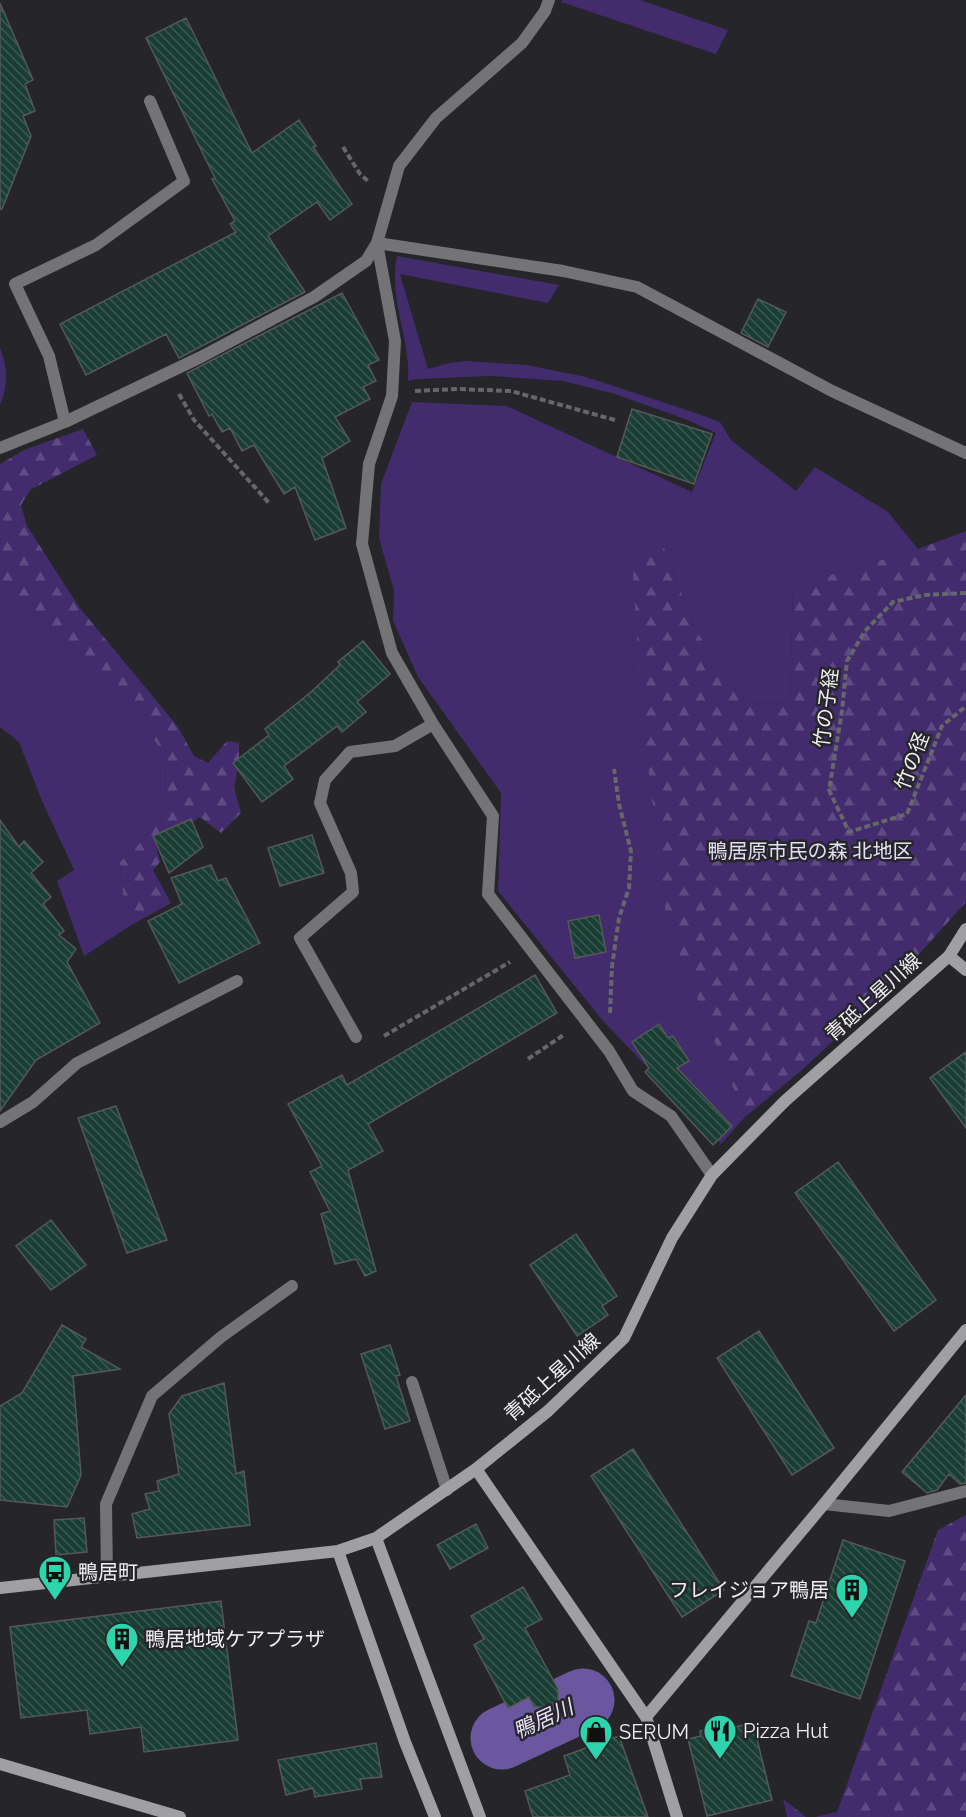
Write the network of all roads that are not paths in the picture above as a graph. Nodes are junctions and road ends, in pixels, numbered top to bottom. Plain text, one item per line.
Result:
1 (549, 0) edge
2 (150, 101) dead end
3 (377, 243) junction
4 (65, 422) junction
5 (0, 447) edge
6 (966, 453) edge
7 (433, 724) junction
8 (966, 929) edge
9 (949, 956) junction
10 (966, 970) edge
11 (237, 981) dead end
12 (356, 1037) dead end
13 (0, 1122) edge
14 (712, 1175) junction
15 (292, 1286) dead end
16 (966, 1330) edge
17 (412, 1382) dead end
18 (476, 1469) junction
19 (447, 1490) junction
20 (966, 1491) edge
21 (824, 1504) junction
22 (376, 1538) junction
23 (338, 1551) junction
24 (107, 1577) junction
25 (0, 1588) edge
26 (646, 1717) junction
27 (0, 1764) edge
28 (180, 1817) edge
29 (435, 1817) edge
30 (480, 1817) edge
31 (677, 1817) edge

1 - 3 street
2 - 4 street
3 - 4 street
3 - 6 street
3 - 7 street
4 - 5 street
7 - 12 street
7 - 14 street
8 - 9 street, 青砥上星川線
9 - 10 street
9 - 14 street, 青砥上星川線
11 - 13 street
14 - 18 street, 青砥上星川線
15 - 24 street
16 - 21 street
17 - 19 street
18 - 19 street, 青砥上星川線
18 - 26 street
19 - 22 street, 青砥上星川線
20 - 21 street
21 - 26 street
22 - 23 street, 青砥上星川線
22 - 30 street
23 - 24 street, 青砥上星川線
23 - 29 street
24 - 25 street, 青砥上星川線
26 - 31 street
27 - 28 street

